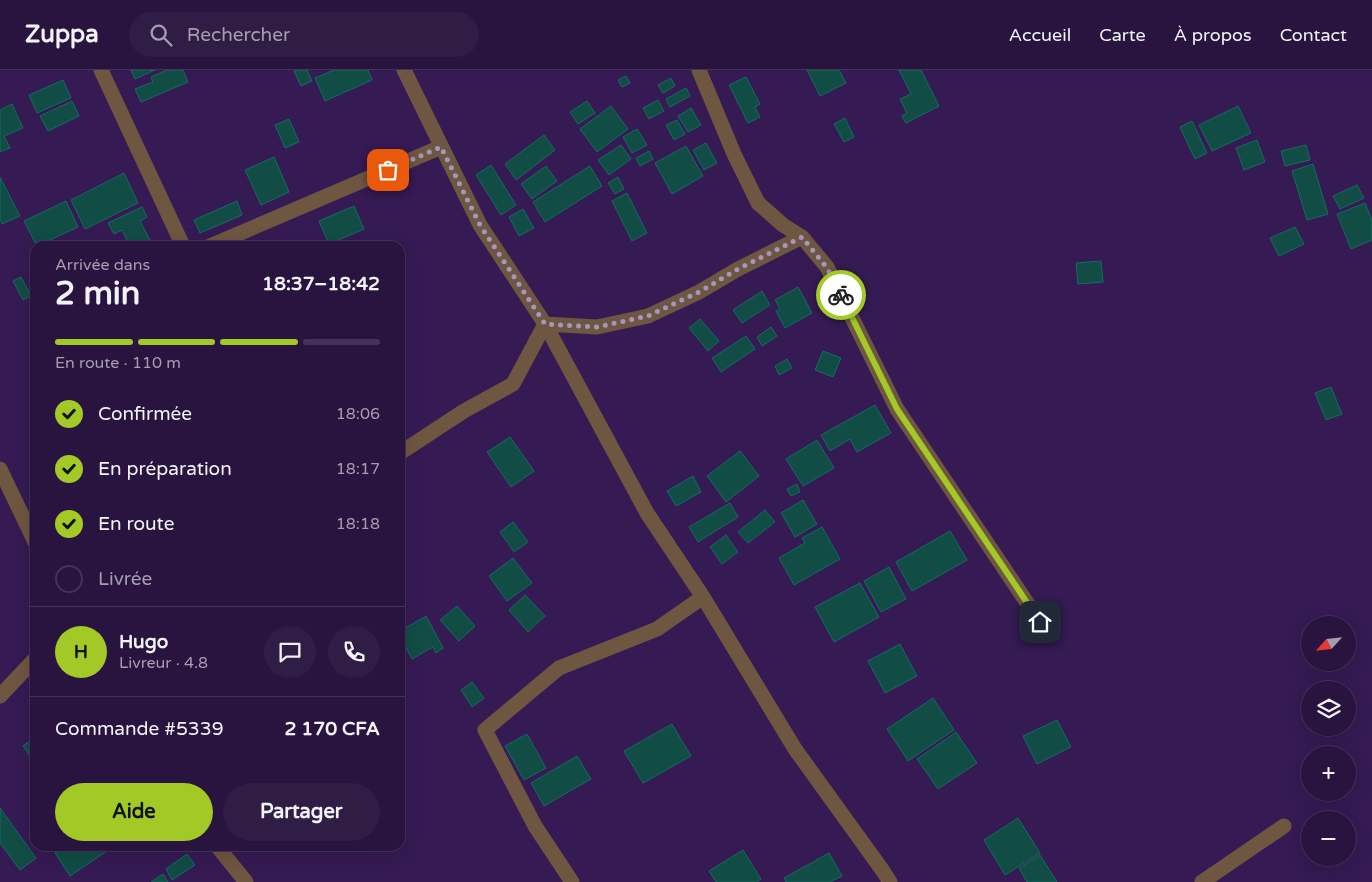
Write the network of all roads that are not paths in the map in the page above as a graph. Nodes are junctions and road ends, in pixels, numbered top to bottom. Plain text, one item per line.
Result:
1 (101, 70) edge
2 (404, 70) edge
3 (699, 70) edge
4 (441, 147) junction
5 (802, 237) junction
6 (182, 241) edge
7 (222, 241) edge
8 (545, 324) junction
9 (405, 450) edge
10 (0, 469) edge
11 (30, 532) edge
12 (703, 597) junction
13 (1040, 622) dead end
14 (30, 664) edge
15 (0, 696) edge
16 (1284, 826) dead end
17 (220, 851) edge
18 (246, 882) edge
19 (572, 882) edge
20 (890, 882) edge
21 (1202, 882) edge

1 - 6 street
2 - 4 street
3 - 5 street
4 - 7 street
4 - 8 street
5 - 8 street
5 - 13 street
8 - 9 street
8 - 12 street
10 - 11 street
12 - 19 street
12 - 20 street
14 - 15 street
16 - 21 street
17 - 18 street

